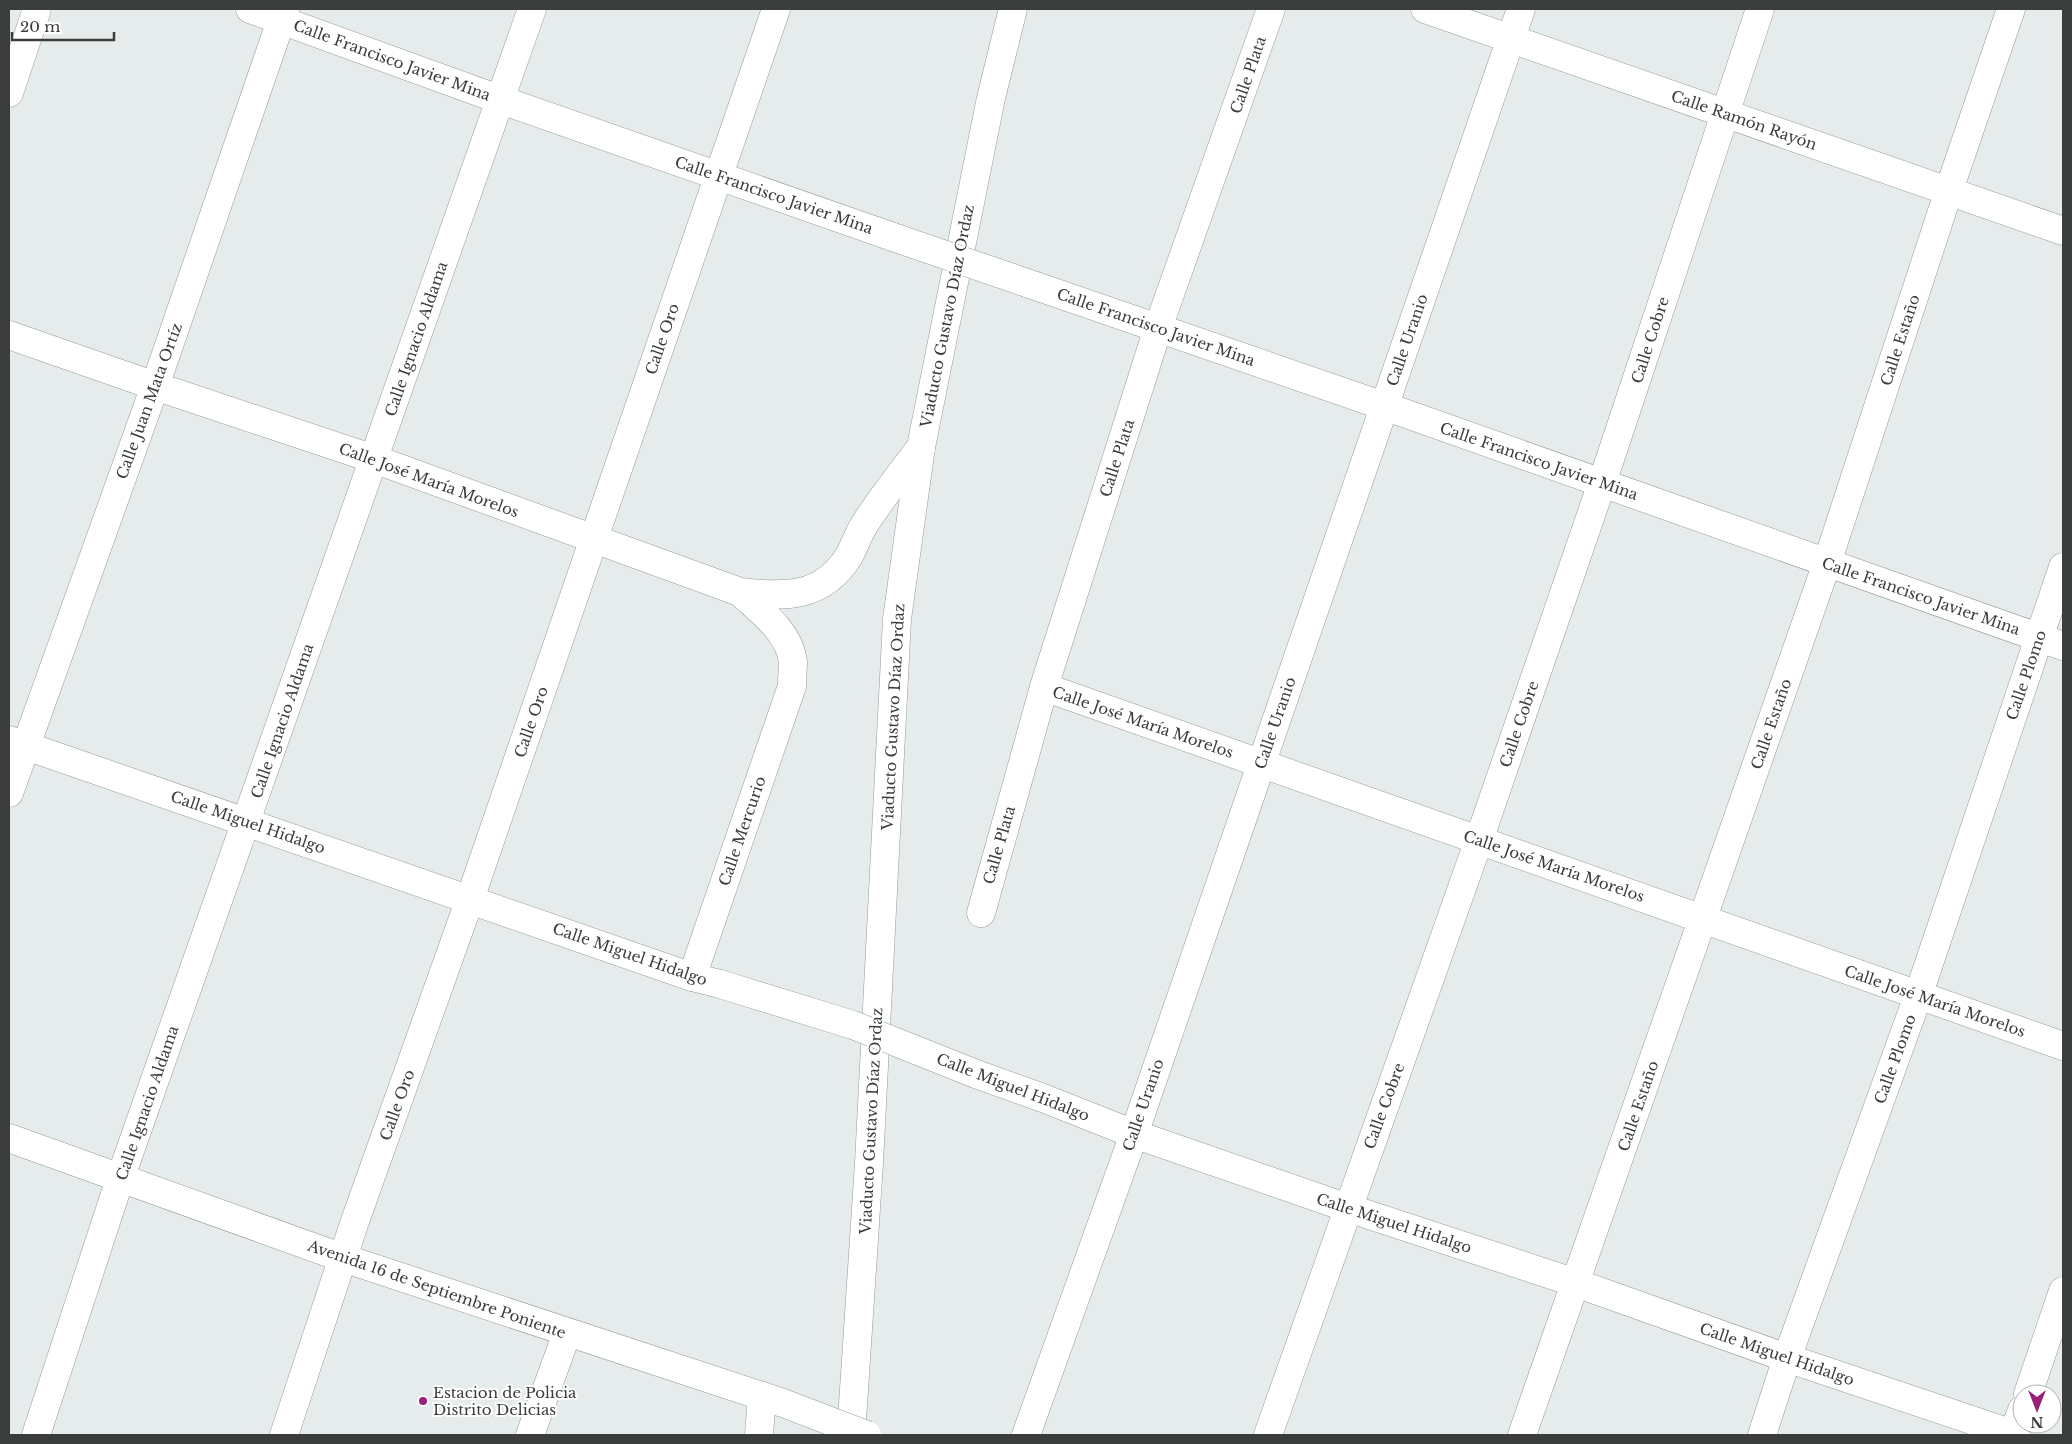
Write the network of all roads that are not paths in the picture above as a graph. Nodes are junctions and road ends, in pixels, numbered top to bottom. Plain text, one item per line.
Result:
1 (37, 9) edge
2 (250, 9) edge
3 (532, 9) edge
4 (776, 9) edge
5 (1013, 9) edge
6 (1271, 9) edge
7 (1425, 9) edge
8 (1521, 9) edge
9 (1760, 9) edge
10 (2010, 9) edge
11 (283, 14) edge
12 (1510, 39) junction
13 (9, 93) edge
14 (500, 100) junction
15 (1724, 114) junction
16 (718, 176) junction
17 (1949, 190) junction
18 (2063, 231) edge
19 (1158, 328) junction
20 (9, 334) edge
21 (155, 386) junction
22 (1384, 406) junction
23 (921, 447) junction
24 (374, 459) junction
25 (1602, 483) junction
26 (594, 539) junction
27 (1826, 563) junction
28 (2063, 567) edge
29 (740, 592) junction
30 (2051, 642) edge
31 (792, 686) joint
32 (1044, 687) junction
33 (17, 742) edge
34 (1261, 763) junction
35 (9, 792) edge
36 (247, 821) junction
37 (1479, 840) junction
38 (470, 899) junction
39 (981, 912) dead end
40 (1704, 918) junction
41 (692, 976) junction
42 (1918, 996) junction
43 (2063, 1046) edge
44 (1134, 1134) junction
45 (9, 1138) edge
46 (120, 1179) junction
47 (1348, 1208) junction
48 (343, 1258) junction
49 (1576, 1283) junction
50 (2063, 1291) edge
51 (568, 1333) junction
52 (1788, 1358) junction
53 (2031, 1384) edge
54 (773, 1400) junction
55 (2012, 1428) edge
56 (36, 1435) edge
57 (284, 1435) edge
58 (530, 1435) edge
59 (759, 1435) edge
60 (851, 1435) edge
61 (867, 1435) edge
62 (1026, 1435) edge
63 (1268, 1435) edge
64 (1522, 1435) edge
65 (1762, 1435) edge

1 - 13 street
2 - 11 street, Calle Francisco Javier Mina
3 - 14 street, Calle Ignacio Aldama
4 - 16 street, Calle Oro
5 - 23 street, Viaducto Gustavo Díaz Ordaz
6 - 19 street, Calle Plata
7 - 12 street, Calle Ramón Rayón
8 - 12 street, Calle Uranio
9 - 15 street, Calle Cobre
10 - 17 street, Calle Estaño
11 - 14 street, Calle Francisco Javier Mina
11 - 21 street, Calle Juan Mata Ortíz
12 - 15 street, Calle Ramón Rayón
12 - 22 street, Calle Uranio
14 - 16 street, Calle Francisco Javier Mina
14 - 24 street, Calle Ignacio Aldama
15 - 17 street, Calle Ramón Rayón
15 - 25 street, Calle Cobre
16 - 19 street, Calle Francisco Javier Mina, bridge
16 - 26 street, Calle Oro
17 - 18 street, Calle Ramón Rayón
17 - 27 street, Calle Estaño
19 - 22 street, Calle Francisco Javier Mina
19 - 32 street, Calle Plata
20 - 21 street, Calle José María Morelos
21 - 24 street, Calle José María Morelos
21 - 33 street, Calle Juan Mata Ortíz
22 - 25 street, Calle Francisco Javier Mina
22 - 34 street, Calle Uranio
23 - 29 street
23 - 60 street, Viaducto Gustavo Díaz Ordaz
24 - 26 street, Calle José María Morelos
24 - 36 street, Calle Ignacio Aldama
25 - 27 street, Calle Francisco Javier Mina
25 - 37 street, Calle Cobre
26 - 29 street, Calle José María Morelos
26 - 38 street, Calle Oro
27 - 30 street, Calle Francisco Javier Mina
27 - 40 street, Calle Estaño
28 - 30 street, Calle Plomo
29 - 31 street, Calle José María Morelos
30 - 42 street, Calle Plomo
31 - 41 street, Calle Mercurio
32 - 34 street, Calle José María Morelos
32 - 39 street, Calle Plata
33 - 35 street, Calle Juan Mata Ortíz
33 - 36 street, Calle Miguel Hidalgo
34 - 37 street, Calle José María Morelos
34 - 44 street, Calle Uranio
36 - 38 street, Calle Miguel Hidalgo
36 - 46 street, Calle Ignacio Aldama
37 - 40 street, Calle José María Morelos
37 - 47 street, Calle Cobre
38 - 41 street, Calle Miguel Hidalgo
38 - 48 street, Calle Oro
40 - 42 street, Calle José María Morelos
40 - 49 street, Calle Estaño
41 - 44 street, Calle Miguel Hidalgo, bridge
42 - 43 street, Calle José María Morelos
42 - 52 street, Calle Plomo
44 - 47 street, Calle Miguel Hidalgo
44 - 62 street, Calle Uranio
45 - 46 street, Avenida 16 de Septiembre Poniente
46 - 48 street, Avenida 16 de Septiembre Poniente
46 - 56 street, Calle Ignacio Aldama
47 - 49 street, Calle Miguel Hidalgo
47 - 63 street, Calle Cobre
48 - 51 street, Avenida 16 de Septiembre Poniente
48 - 57 street, Calle Oro
49 - 52 street, Calle Miguel Hidalgo
49 - 64 street, Calle Estaño
50 - 53 street
51 - 54 street, Avenida 16 de Septiembre Poniente
51 - 58 street
52 - 55 street, Calle Miguel Hidalgo
52 - 65 street, Calle Plomo
54 - 59 street
54 - 61 street, Avenida 16 de Septiembre Poniente, bridge

